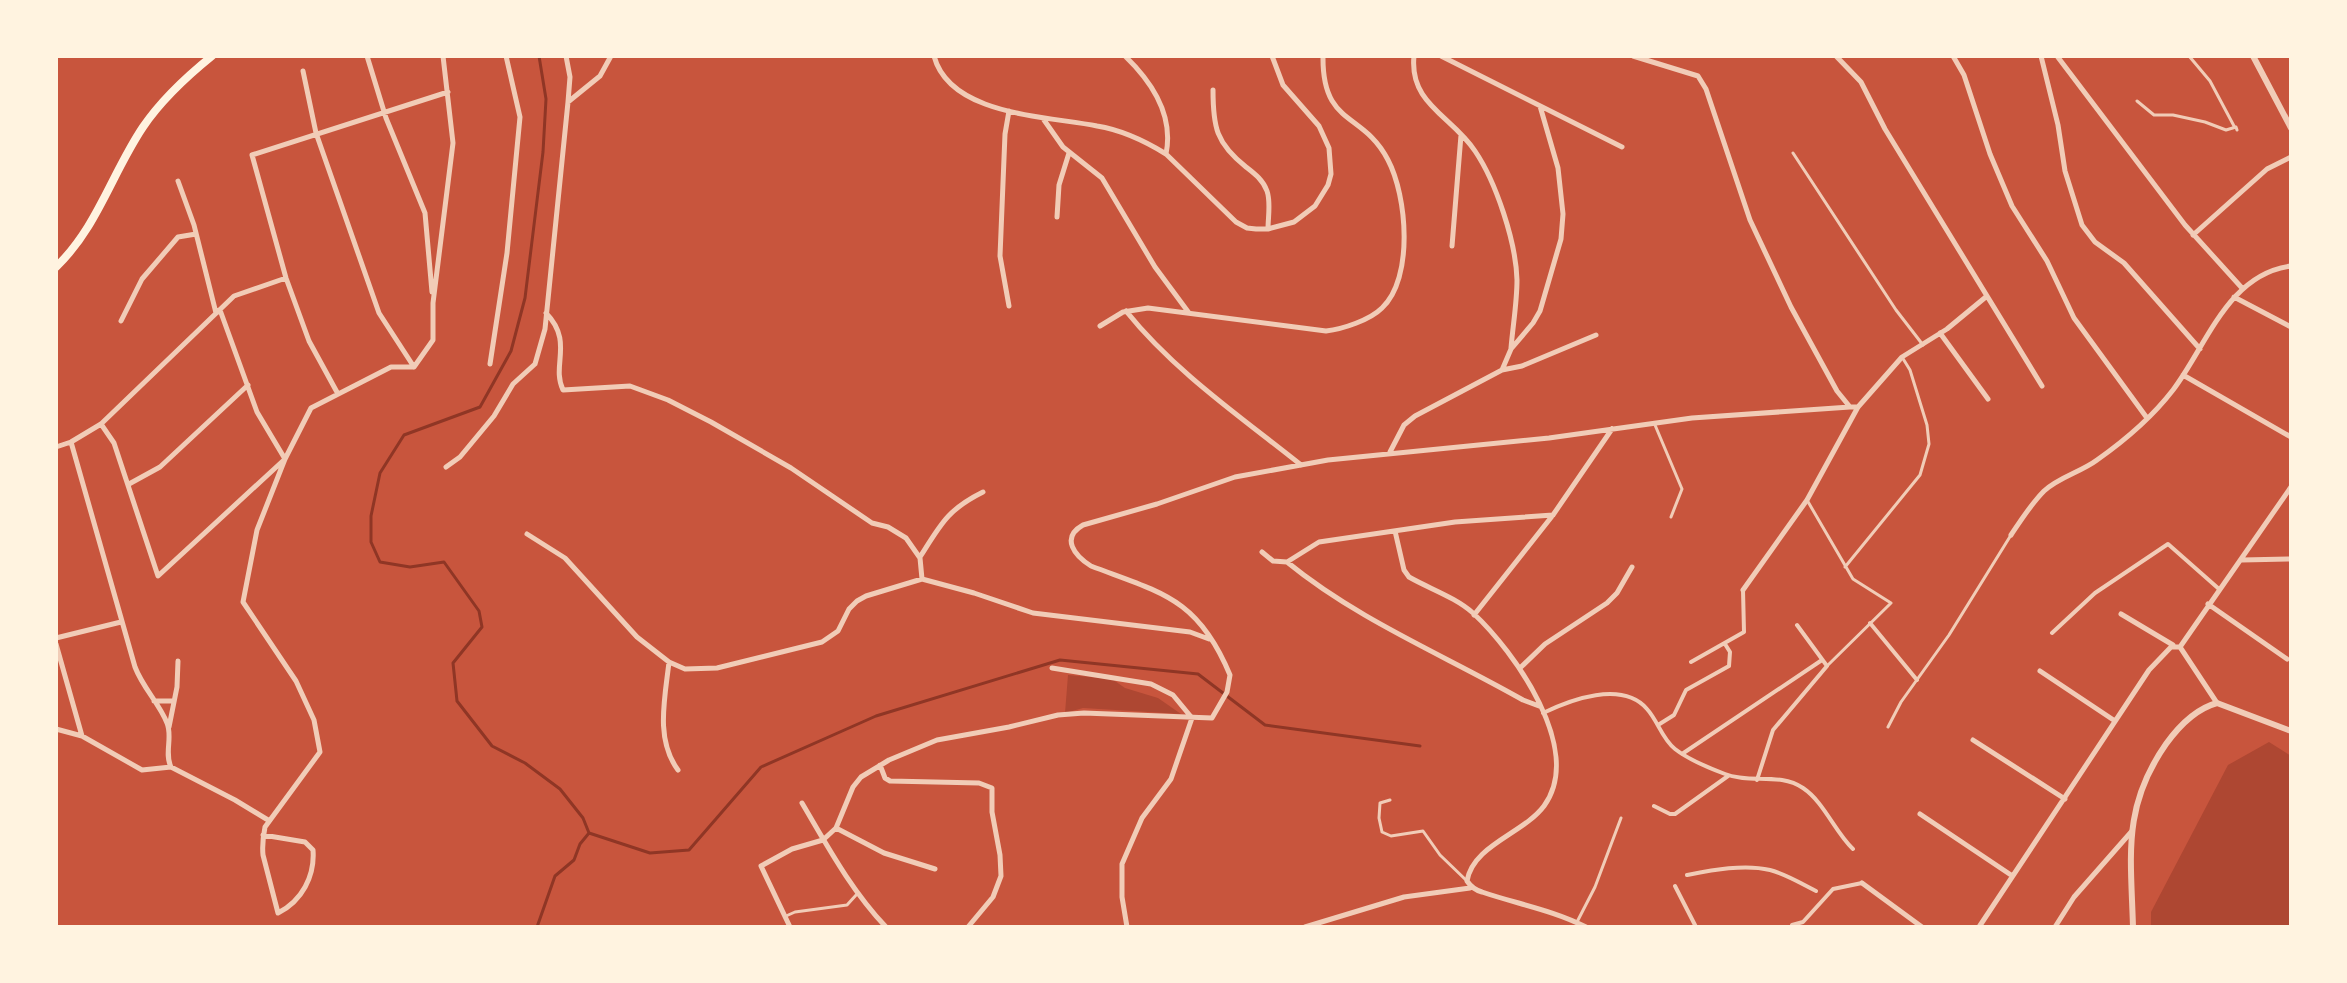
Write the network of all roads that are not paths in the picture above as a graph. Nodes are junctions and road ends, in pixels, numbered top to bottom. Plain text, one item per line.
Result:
1 (212, 56) edge
2 (367, 56) edge
3 (443, 56) edge
4 (506, 56) edge
5 (566, 56) edge
6 (611, 56) edge
7 (934, 56) edge
8 (1125, 56) edge
9 (1272, 56) edge
10 (1323, 56) edge
11 (1414, 56) edge
12 (1441, 56) edge
13 (1633, 56) edge
14 (1836, 56) edge
15 (1953, 56) edge
16 (2041, 56) edge
17 (2057, 56) edge
18 (2189, 56) edge
19 (2253, 56) edge
20 (303, 71) dead end
21 (1213, 90) dead end
22 (448, 92) junction
23 (2137, 101) dead end
24 (568, 102) junction
25 (1540, 106) junction
26 (1009, 111) junction
27 (384, 112) junction
28 (1044, 119) junction
29 (2291, 128) edge
30 (316, 133) junction
31 (1461, 134) junction
32 (1622, 147) dead end
33 (1069, 153) junction
34 (1793, 153) dead end
35 (1166, 154) junction
36 (2291, 157) edge
37 (178, 181) dead end
38 (1057, 217) dead end
39 (1268, 229) junction
40 (196, 234) junction
41 (2193, 235) junction
42 (1452, 246) dead end
43 (2291, 266) edge
44 (56, 267) edge
45 (286, 278) junction
46 (2242, 288) junction
47 (1987, 296) junction
48 (2234, 297) junction
49 (433, 303) junction
50 (1009, 306) dead end
51 (1126, 311) junction
52 (218, 312) junction
53 (546, 313) junction
54 (1189, 313) junction
55 (121, 321) dead end
56 (1100, 326) dead end
57 (2291, 327) edge
58 (1940, 333) junction
59 (1596, 335) dead end
60 (1923, 345) junction
61 (1511, 349) junction
62 (2200, 349) junction
63 (1902, 357) junction
64 (490, 364) dead end
65 (414, 367) junction
66 (1502, 370) junction
67 (2183, 375) junction
68 (248, 385) junction
69 (2042, 386) dead end
70 (338, 394) junction
71 (1988, 399) dead end
72 (1854, 407) junction
73 (2147, 418) junction
74 (101, 424) junction
75 (1655, 425) junction
76 (1612, 428) junction
77 (2291, 437) edge
78 (71, 442) junction
79 (56, 447) edge
80 (1390, 452) junction
81 (285, 459) junction
82 (1302, 466) junction
83 (446, 467) dead end
84 (129, 484) junction
85 (2291, 487) edge
86 (983, 492) dead end
87 (1807, 500) junction
88 (1553, 515) junction
89 (1671, 517) dead end
90 (1395, 531) junction
91 (527, 534) dead end
92 (2011, 535) joint
93 (1262, 552) dead end
94 (920, 558) junction
95 (2291, 559) edge
96 (2241, 560) junction
97 (1287, 562) junction
98 (1632, 567) dead end
99 (1845, 567) junction
100 (922, 579) junction
101 (2219, 589) junction
102 (1743, 590) joint
103 (2208, 604) junction
104 (2121, 614) dead end
105 (1474, 615) junction
106 (121, 622) junction
107 (1870, 623) junction
108 (1797, 625) dead end
109 (2052, 633) dead end
110 (1210, 639) junction
111 (56, 641) edge
112 (1725, 644) junction
113 (2177, 646) junction
114 (2287, 659) dead end
115 (1822, 660) junction
116 (178, 661) dead end
117 (669, 662) junction
118 (1691, 662) dead end
119 (1827, 666) junction
120 (1052, 668) dead end
121 (1520, 668) junction
122 (2040, 671) dead end
123 (1917, 680) junction
124 (153, 701) junction
125 (174, 701) junction
126 (2217, 703) junction
127 (1542, 710) junction
128 (1192, 718) junction
129 (2116, 722) junction
130 (1657, 725) junction
131 (1888, 727) dead end
132 (169, 728) junction
133 (56, 729) edge
134 (2291, 731) edge
135 (82, 736) junction
136 (1973, 740) dead end
137 (1682, 754) junction
138 (170, 765) junction
139 (880, 765) junction
140 (678, 770) dead end
141 (1728, 776) junction
142 (1757, 780) junction
143 (2065, 799) junction
144 (1390, 800) dead end
145 (802, 803) dead end
146 (1654, 806) dead end
147 (1920, 814) dead end
148 (1621, 818) dead end
149 (268, 820) junction
150 (836, 828) junction
151 (2132, 831) junction
152 (263, 835) junction
153 (823, 840) junction
154 (1853, 849) dead end
155 (935, 869) dead end
156 (1687, 875) dead end
157 (2011, 875) junction
158 (1467, 881) junction
159 (1862, 883) joint
160 (1675, 886) dead end
161 (1471, 888) junction
162 (1816, 891) dead end
163 (857, 894) junction
164 (785, 914) junction
165 (1577, 922) junction
166 (1792, 925) dead end
167 (790, 927) edge
168 (886, 927) edge
169 (968, 927) edge
170 (1127, 927) edge
171 (1305, 927) edge
172 (1586, 927) edge
173 (1696, 927) edge
174 (1922, 927) edge
175 (1979, 927) edge
176 (2055, 927) edge
177 (2133, 927) edge

1 - 44 main road
2 - 27 street
3 - 22 street
4 - 64 street
5 - 24 street
6 - 24 street
7 - 26 street
8 - 35 street
9 - 39 street
10 - 54 street
11 - 31 street
12 - 25 street
13 - 72 street
14 - 47 street
15 - 73 street
16 - 62 street
17 - 41 street
18 - 23 lane
19 - 29 street
20 - 30 street
21 - 39 street
22 - 27 street
22 - 49 street
24 - 53 street
25 - 32 street
25 - 61 street
26 - 28 street
26 - 50 street
27 - 30 street
27 - 49 street
28 - 33 street
28 - 35 street
30 - 45 street
30 - 65 street
31 - 42 street
31 - 61 street
33 - 38 street
33 - 54 street
34 - 60 lane
35 - 39 street
36 - 41 street
37 - 40 street
40 - 52 street
40 - 55 street
41 - 46 street
43 - 46 street
45 - 52 street
45 - 70 street
46 - 48 street
47 - 58 street
47 - 69 street
48 - 57 street
48 - 62 street
49 - 65 street
51 - 54 street
51 - 56 street
51 - 82 street
52 - 68 street
52 - 74 street
53 - 83 street
53 - 94 street
58 - 60 street
58 - 71 street
59 - 66 street
60 - 63 street
61 - 66 street
62 - 67 street
63 - 72 street
63 - 99 lane
65 - 70 street
66 - 80 street
67 - 73 street
67 - 77 street
68 - 81 street
68 - 84 street
70 - 81 street
72 - 75 street
72 - 87 street
73 - 92 street
74 - 78 street
74 - 84 street
75 - 76 street
75 - 89 lane
76 - 80 street
76 - 88 street
78 - 79 street
78 - 106 street
80 - 82 street
81 - 84 street
81 - 149 street
82 - 110 street
85 - 96 street
86 - 94 street
87 - 99 lane
87 - 102 street
88 - 90 street
88 - 105 street
90 - 97 street
90 - 105 street
91 - 117 street
92 - 123 lane
93 - 97 street
94 - 100 street
95 - 96 street
96 - 101 street
97 - 127 street
98 - 121 street
99 - 107 lane
100 - 110 street
100 - 117 street
101 - 103 street
101 - 109 street
102 - 112 street
103 - 113 street
103 - 114 street
104 - 113 street
105 - 121 street
106 - 111 street
106 - 124 street
107 - 119 lane
107 - 123 street
108 - 115 street
110 - 128 street
111 - 135 street
112 - 118 street
112 - 130 street
113 - 126 street
113 - 129 street
115 - 119 street
115 - 137 street
116 - 125 street
117 - 140 street
119 - 142 street
120 - 128 street
121 - 127 street
122 - 129 street
123 - 131 lane
124 - 125 street
124 - 132 street
125 - 132 street
126 - 134 street
126 - 151 street
127 - 130 street
127 - 158 street
128 - 139 street
128 - 170 street
129 - 143 street
130 - 137 street
132 - 138 street
133 - 135 street
135 - 138 street
136 - 143 street
137 - 141 street
138 - 149 street
139 - 150 street
139 - 169 street
141 - 142 street
141 - 146 street
142 - 154 street
143 - 157 street
144 - 158 lane
145 - 153 street
147 - 157 street
148 - 165 lane
149 - 152 street
150 - 153 street
150 - 155 street
151 - 176 street
151 - 177 street
152 - 152 street
153 - 163 street
153 - 164 street
156 - 162 street
157 - 175 street
158 - 161 street
159 - 166 street
159 - 174 street
160 - 173 street
161 - 165 street
161 - 171 street
163 - 164 lane
163 - 168 street
164 - 167 street
165 - 172 street

